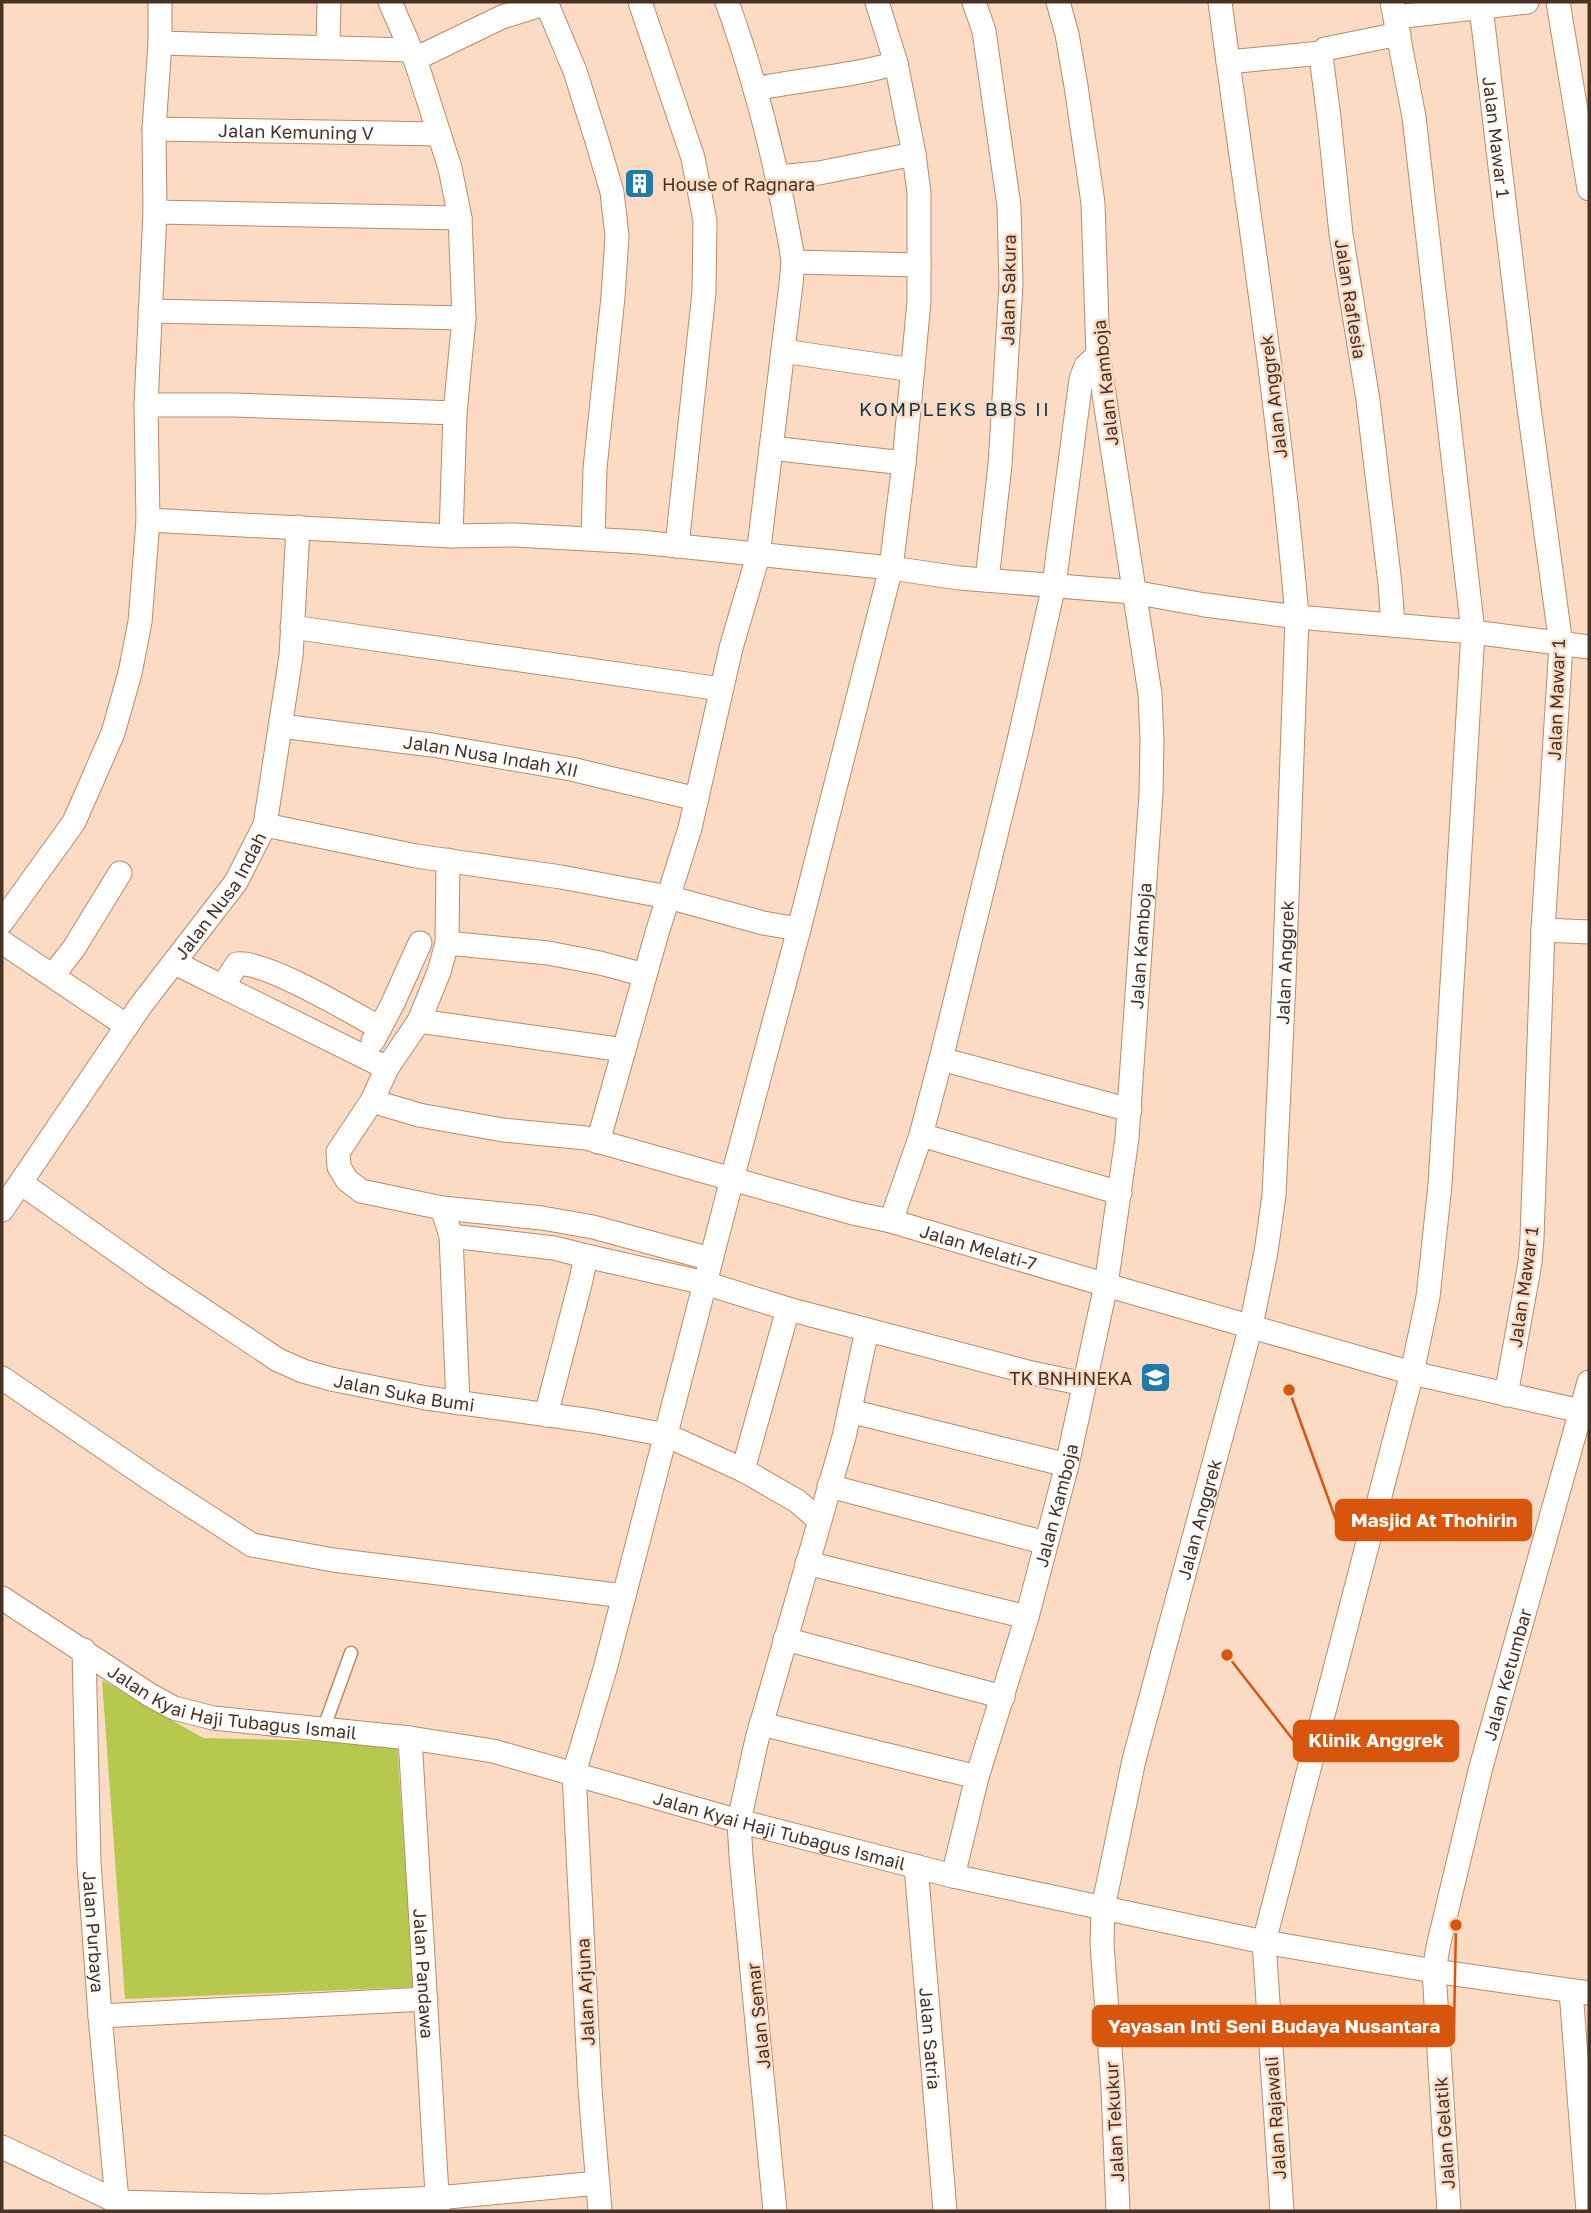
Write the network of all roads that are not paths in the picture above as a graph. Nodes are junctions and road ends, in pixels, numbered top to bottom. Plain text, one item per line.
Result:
1 (160, 2) edge
2 (328, 2) edge
3 (390, 2) edge
4 (547, 2) edge
5 (640, 2) edge
6 (877, 2) edge
7 (974, 2) edge
8 (1058, 2) edge
9 (1220, 2) edge
10 (1527, 2) edge
11 (1558, 2) edge
12 (732, 3) edge
13 (1480, 7) junction
14 (1396, 18) edge
15 (160, 43) junction
16 (328, 47) junction
17 (1321, 53) junction
18 (412, 54) junction
19 (1228, 61) junction
20 (896, 63) junction
21 (755, 89) junction
22 (154, 129) junction
23 (439, 134) junction
24 (914, 154) junction
25 (778, 177) junction
26 (1589, 189) edge
27 (155, 212) junction
28 (460, 218) junction
29 (793, 262) junction
30 (919, 265) junction
31 (150, 311) junction
32 (464, 318) junction
33 (783, 351) junction
34 (1098, 355) junction
35 (913, 370) junction
36 (146, 405) junction
37 (455, 413) junction
38 (771, 448) junction
39 (904, 463) junction
40 (148, 520) junction
41 (298, 527) junction
42 (451, 536) junction
43 (593, 538) junction
44 (677, 545) junction
45 (758, 556) junction
46 (891, 568) junction
47 (986, 580) junction
48 (1054, 584) junction
49 (1133, 592) junction
50 (1297, 617) junction
51 (1392, 625) junction
52 (292, 627) junction
53 (1472, 632) junction
54 (1561, 645) junction
55 (1589, 647) edge
56 (721, 689) junction
57 (281, 726) junction
58 (696, 799) junction
59 (265, 825) junction
60 (448, 860) junction
61 (120, 873) dead end
62 (668, 897) junction
63 (2, 922) edge
64 (799, 929) junction
65 (1543, 930) junction
66 (1589, 932) edge
67 (2, 942) edge
68 (420, 943) dead end
69 (447, 943) junction
70 (175, 963) junction
71 (53, 975) junction
72 (645, 975) junction
73 (223, 986) junction
74 (419, 1021) junction
75 (127, 1026) junction
76 (380, 1028) junction
77 (624, 1050) junction
78 (364, 1057) junction
79 (941, 1059) junction
80 (387, 1068) junction
81 (372, 1101) junction
82 (1129, 1111) junction
83 (921, 1135) junction
84 (598, 1142) junction
85 (732, 1179) junction
86 (21, 1184) junction
87 (1120, 1193) junction
88 (442, 1208) junction
89 (2, 1210) edge
90 (891, 1221) junction
91 (451, 1236) junction
92 (586, 1256) junction
93 (711, 1259) junction
94 (705, 1283) junction
95 (1106, 1285) junction
96 (788, 1309) junction
97 (1251, 1326) junction
98 (867, 1330) junction
99 (1412, 1373) junction
100 (2, 1378) edge
101 (1589, 1381) edge
102 (1084, 1384) junction
103 (1506, 1395) junction
104 (458, 1403) junction
105 (1581, 1410) junction
106 (850, 1411) junction
107 (546, 1415) junction
108 (666, 1435) junction
109 (1068, 1465) junction
110 (743, 1470) junction
111 (829, 1486) junction
112 (819, 1520) junction
113 (1046, 1542) junction
114 (807, 1563) junction
115 (624, 1596) junction
116 (2, 1598) edge
117 (1027, 1617) junction
118 (785, 1639) junction
119 (84, 1650) junction
120 (351, 1653) dead end
121 (1003, 1697) junction
122 (761, 1724) junction
123 (323, 1730) junction
124 (410, 1738) junction
125 (574, 1773) junction
126 (977, 1777) junction
127 (739, 1821) junction
128 (916, 1866) junction
129 (953, 1876) junction
130 (1103, 1908) junction
131 (1264, 1941) junction
132 (1434, 1971) junction
133 (1580, 1992) edge
134 (426, 1999) junction
135 (100, 2016) junction
136 (2, 2147) edge
137 (598, 2183) junction
138 (438, 2204) edge
139 (118, 2207) edge
140 (266, 2208) edge
141 (600, 2211) edge
142 (775, 2211) edge
143 (945, 2211) edge
144 (1118, 2211) edge
145 (1282, 2211) edge
146 (1449, 2211) edge
147 (1588, 2211) edge

1 - 15 street
2 - 16 street
3 - 18 street
4 - 18 street
4 - 43 street
5 - 44 street
6 - 20 street, Jalan Arjuna
7 - 47 street, Jalan Sakura
8 - 34 street, Jalan Kamboja
9 - 19 street, Jalan Anggrek
10 - 13 street
11 - 26 street
12 - 21 street
13 - 14 street
13 - 54 street, Jalan Mawar 1
14 - 17 street
14 - 53 street, Jalan Rajawali
15 - 16 street
15 - 22 street
16 - 18 street
17 - 19 street
17 - 51 street, Jalan Raflesia
18 - 23 street
19 - 50 street, Jalan Anggrek
20 - 21 street
20 - 24 street, Jalan Arjuna
21 - 25 street
22 - 23 street, Jalan Kemuning V
22 - 27 street
23 - 28 street
24 - 25 street
24 - 30 street, Jalan Arjuna
25 - 29 street
27 - 28 street
27 - 31 street
28 - 32 street
29 - 30 street
29 - 33 street
30 - 35 street, Jalan Arjuna
31 - 32 street
31 - 36 street
32 - 37 street
33 - 35 street
33 - 38 street
34 - 48 street
34 - 49 street, Jalan Kamboja
35 - 39 street, Jalan Arjuna
36 - 37 street
36 - 40 street
37 - 42 street
38 - 39 street
38 - 45 street
39 - 46 street, Jalan Arjuna
40 - 41 street
40 - 63 street
41 - 42 street
41 - 52 street, Jalan Nusa Indah
42 - 43 street
43 - 44 street
44 - 45 street
45 - 46 street
45 - 56 street
46 - 47 street
46 - 64 street, Jalan Arjuna
47 - 48 street
48 - 49 street
48 - 79 street
49 - 50 street
49 - 82 street, Jalan Kamboja
50 - 51 street
50 - 97 street, Jalan Anggrek
51 - 53 street
52 - 56 street
52 - 57 street, Jalan Nusa Indah
53 - 54 street
53 - 99 street, Jalan Rajawali
54 - 55 street
54 - 65 street, Jalan Mawar 1
56 - 58 street
57 - 58 street, Jalan Nusa Indah XII
57 - 59 street, Jalan Nusa Indah
58 - 62 street
59 - 60 street
59 - 70 street, Jalan Nusa Indah
60 - 62 street
60 - 69 street
61 - 71 street
62 - 64 street
62 - 72 street
64 - 85 street, Jalan Arjuna
65 - 66 street
65 - 103 street, Jalan Mawar 1
67 - 71 street
68 - 76 street
69 - 72 street
69 - 74 street
70 - 73 street
70 - 75 street, Jalan Nusa Indah
71 - 75 street
72 - 77 street
73 - 76 street
73 - 78 street
74 - 77 street
74 - 80 street
75 - 86 street, Jalan Nusa Indah
76 - 78 street
77 - 84 street
78 - 80 street
79 - 82 street
79 - 83 street
80 - 81 street
81 - 84 street, Jalan Melati-7
81 - 88 street
82 - 87 street, Jalan Kamboja
83 - 87 street
83 - 90 street
84 - 85 street, Jalan Melati-7
85 - 90 street, Jalan Melati-7
85 - 93 street, Jalan Arjuna
86 - 89 street, Jalan Nusa Indah
86 - 104 street, Jalan Suka Bumi
87 - 95 street, Jalan Kamboja
88 - 91 street
88 - 93 street
90 - 95 street, Jalan Melati-7
91 - 92 street
91 - 104 street
92 - 94 street
92 - 107 street
93 - 94 street, Jalan Arjuna
94 - 96 street
94 - 108 street, Jalan Arjuna
95 - 97 street, Jalan Melati-7
95 - 102 street, Jalan Kamboja
96 - 98 street
96 - 110 street
97 - 99 street, Jalan Melati-7
97 - 130 street, Jalan Anggrek
98 - 102 street
98 - 106 street, Jalan Semar
99 - 103 street, Jalan Melati-7
99 - 131 street, Jalan Rajawali
100 - 115 street
101 - 105 street, Jalan Ketumbar
102 - 109 street, Jalan Kamboja
103 - 105 street, Jalan Melati-7
104 - 107 street, Jalan Suka Bumi
105 - 132 street, Jalan Ketumbar
106 - 109 street
106 - 111 street, Jalan Semar
107 - 108 street, Jalan Suka Bumi
108 - 110 street, Jalan Suka Bumi
108 - 115 street, Jalan Arjuna
109 - 113 street, Jalan Kamboja
110 - 112 street, Jalan Suka Bumi
111 - 112 street, Jalan Semar
111 - 113 street
112 - 114 street, Jalan Semar
113 - 117 street, Jalan Kamboja
114 - 117 street
114 - 118 street, Jalan Semar
115 - 125 street, Jalan Arjuna
116 - 119 street, Jalan Kyai Haji Tubagus Ismail
117 - 121 street, Jalan Kamboja
118 - 121 street
118 - 122 street, Jalan Semar
119 - 123 street, Jalan Kyai Haji Tubagus Ismail
119 - 135 street, Jalan Purbaya
120 - 123 lane
121 - 126 street, Jalan Kamboja
122 - 126 street
122 - 127 street, Jalan Semar
123 - 124 street, Jalan Kyai Haji Tubagus Ismail
124 - 125 street, Jalan Kyai Haji Tubagus Ismail
124 - 134 street, Jalan Pandawa
125 - 127 street, Jalan Kyai Haji Tubagus Ismail
125 - 137 street, Jalan Arjuna
126 - 129 street, Jalan Kamboja
127 - 128 street, Jalan Kyai Haji Tubagus Ismail
127 - 142 street, Jalan Semar
128 - 129 street, Jalan Kyai Haji Tubagus Ismail
128 - 143 street, Jalan Satria
129 - 130 street, Jalan Kyai Haji Tubagus Ismail
130 - 131 street, Jalan Kyai Haji Tubagus Ismail
130 - 144 street, Jalan Tekukur
131 - 132 street, Jalan Kyai Haji Tubagus Ismail
131 - 145 street, Jalan Rajawali
132 - 133 street, Jalan Kyai Haji Tubagus Ismail
132 - 146 street, Jalan Gelatik
133 - 147 street
134 - 135 street
134 - 138 street, Jalan Pandawa
135 - 139 street, Jalan Purbaya
136 - 139 street
137 - 138 street
137 - 141 street, Jalan Arjuna
138 - 140 street
139 - 140 street

